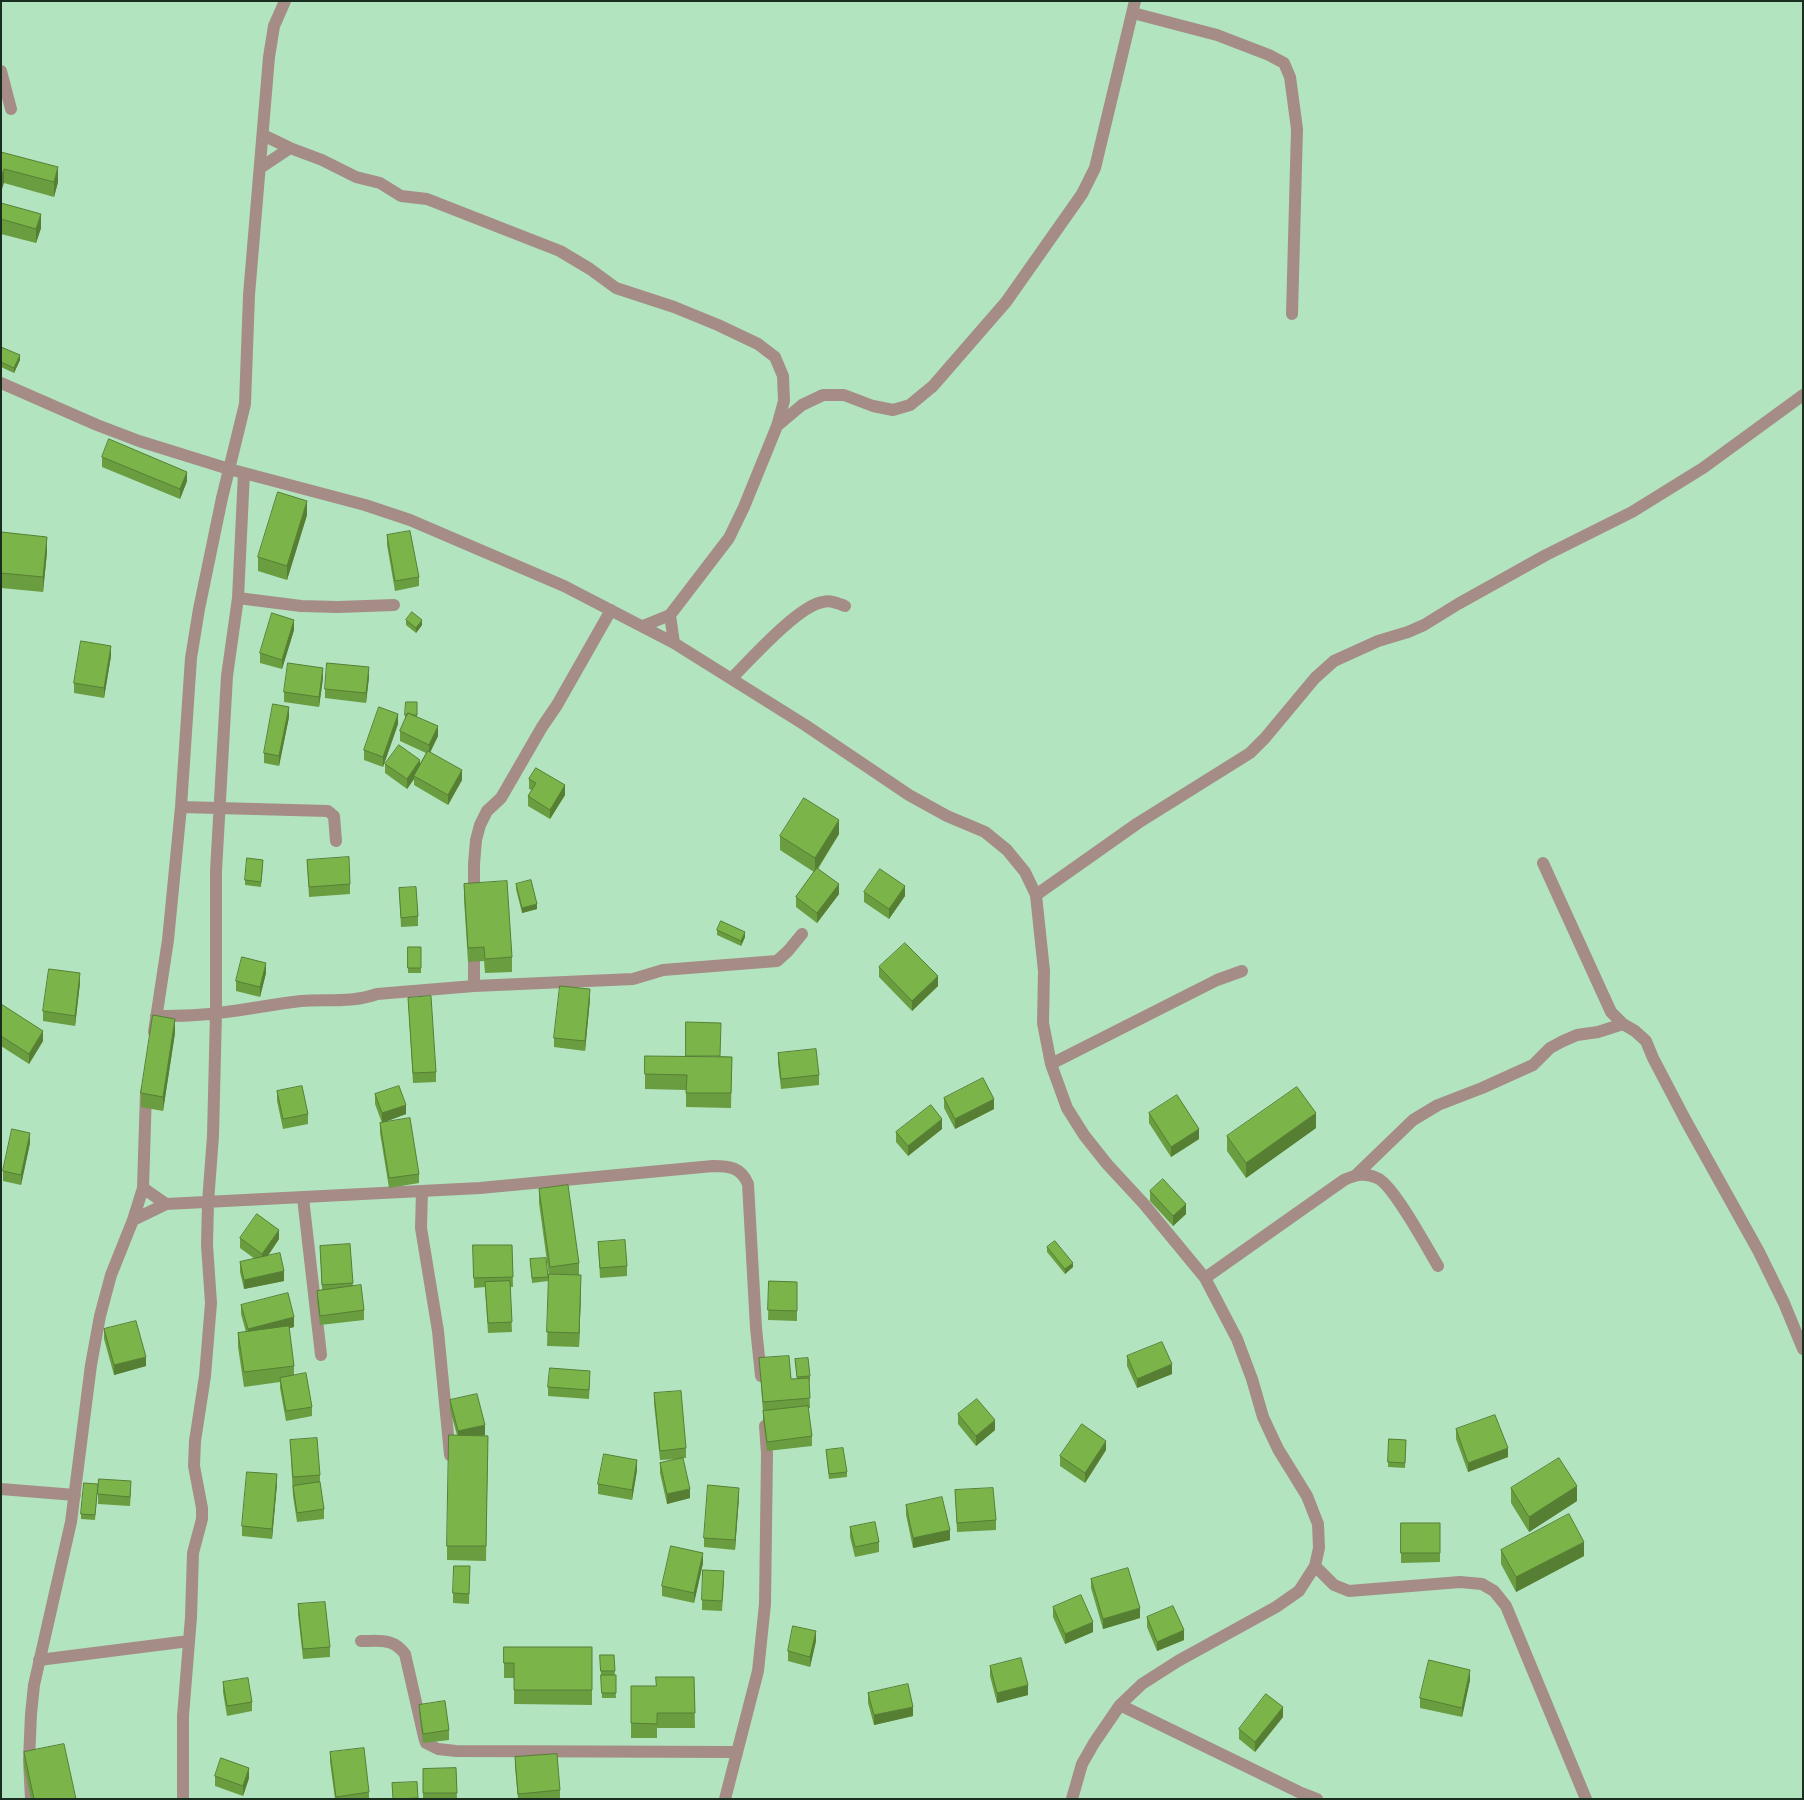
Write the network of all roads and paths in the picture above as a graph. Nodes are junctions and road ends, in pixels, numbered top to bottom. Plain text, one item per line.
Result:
1 (285, 1) edge
2 (1134, 7) edge
3 (1, 71) edge
4 (11, 109) dead end
5 (263, 135) junction
6 (290, 148) junction
7 (260, 168) junction
8 (1292, 314) dead end
9 (1, 383) edge
10 (1803, 395) edge
11 (777, 426) junction
12 (229, 469) junction
13 (244, 473) junction
14 (238, 598) junction
15 (394, 605) dead end
16 (845, 606) dead end
17 (611, 610) junction
18 (670, 615) junction
19 (644, 626) junction
20 (674, 643) junction
21 (732, 678) junction
22 (181, 807) junction
23 (219, 808) junction
24 (336, 841) dead end
25 (1543, 863) dead end
26 (1036, 896) junction
27 (474, 911) edge
28 (474, 930) edge
29 (802, 934) dead end
30 (1242, 971) dead end
31 (474, 986) junction
32 (216, 1013) junction
33 (156, 1016) junction
34 (1623, 1024) junction
35 (152, 1045) edge
36 (1051, 1064) junction
37 (147, 1082) edge
38 (1356, 1174) junction
39 (143, 1188) junction
40 (422, 1191) junction
41 (303, 1198) junction
42 (208, 1202) junction
43 (166, 1204) junction
44 (133, 1220) junction
45 (1438, 1266) dead end
46 (1205, 1278) junction
47 (1800, 1329) edge
48 (1803, 1349) edge
49 (321, 1355) dead end
50 (762, 1386) edge
51 (764, 1415) edge
52 (451, 1463) edge
53 (1, 1489) edge
54 (75, 1495) junction
55 (1316, 1566) junction
56 (189, 1641) junction
57 (361, 1641) dead end
58 (39, 1660) junction
59 (1120, 1705) junction
60 (736, 1752) junction
61 (31, 1799) edge
62 (183, 1799) edge
63 (725, 1799) edge
64 (1072, 1799) edge
65 (1317, 1799) edge
66 (1586, 1799) edge

1 - 5 street
2 - 8 street
2 - 11 street
3 - 4 street
5 - 6 street
5 - 7 street
6 - 7 street
6 - 11 street
7 - 12 street
9 - 12 street
10 - 26 street
11 - 18 street
12 - 13 street
12 - 22 street
13 - 14 street
13 - 17 street
14 - 15 street
14 - 23 street
16 - 21 street
17 - 19 street
17 - 27 street
18 - 19 street
18 - 20 street
19 - 20 street
20 - 21 street
21 - 26 street
22 - 23 street
22 - 33 street
23 - 24 street
23 - 32 street
25 - 34 street
26 - 36 street
28 - 31 street
29 - 31 street
30 - 36 street
31 - 32 street
32 - 33 street
32 - 42 street
33 - 35 street
34 - 38 street
34 - 47 street
36 - 46 street
37 - 39 street
38 - 45 street
38 - 46 street
39 - 43 street
39 - 44 street
40 - 41 street
40 - 50 street
40 - 52 street
41 - 42 street
41 - 49 street
42 - 43 street
42 - 56 street
43 - 44 street
44 - 54 street
46 - 55 street
47 - 48 street
51 - 60 street
53 - 54 street
54 - 58 street
55 - 59 street
55 - 66 street
56 - 58 street
56 - 62 street
57 - 60 street
58 - 61 street
59 - 64 street
59 - 65 street
60 - 63 street

